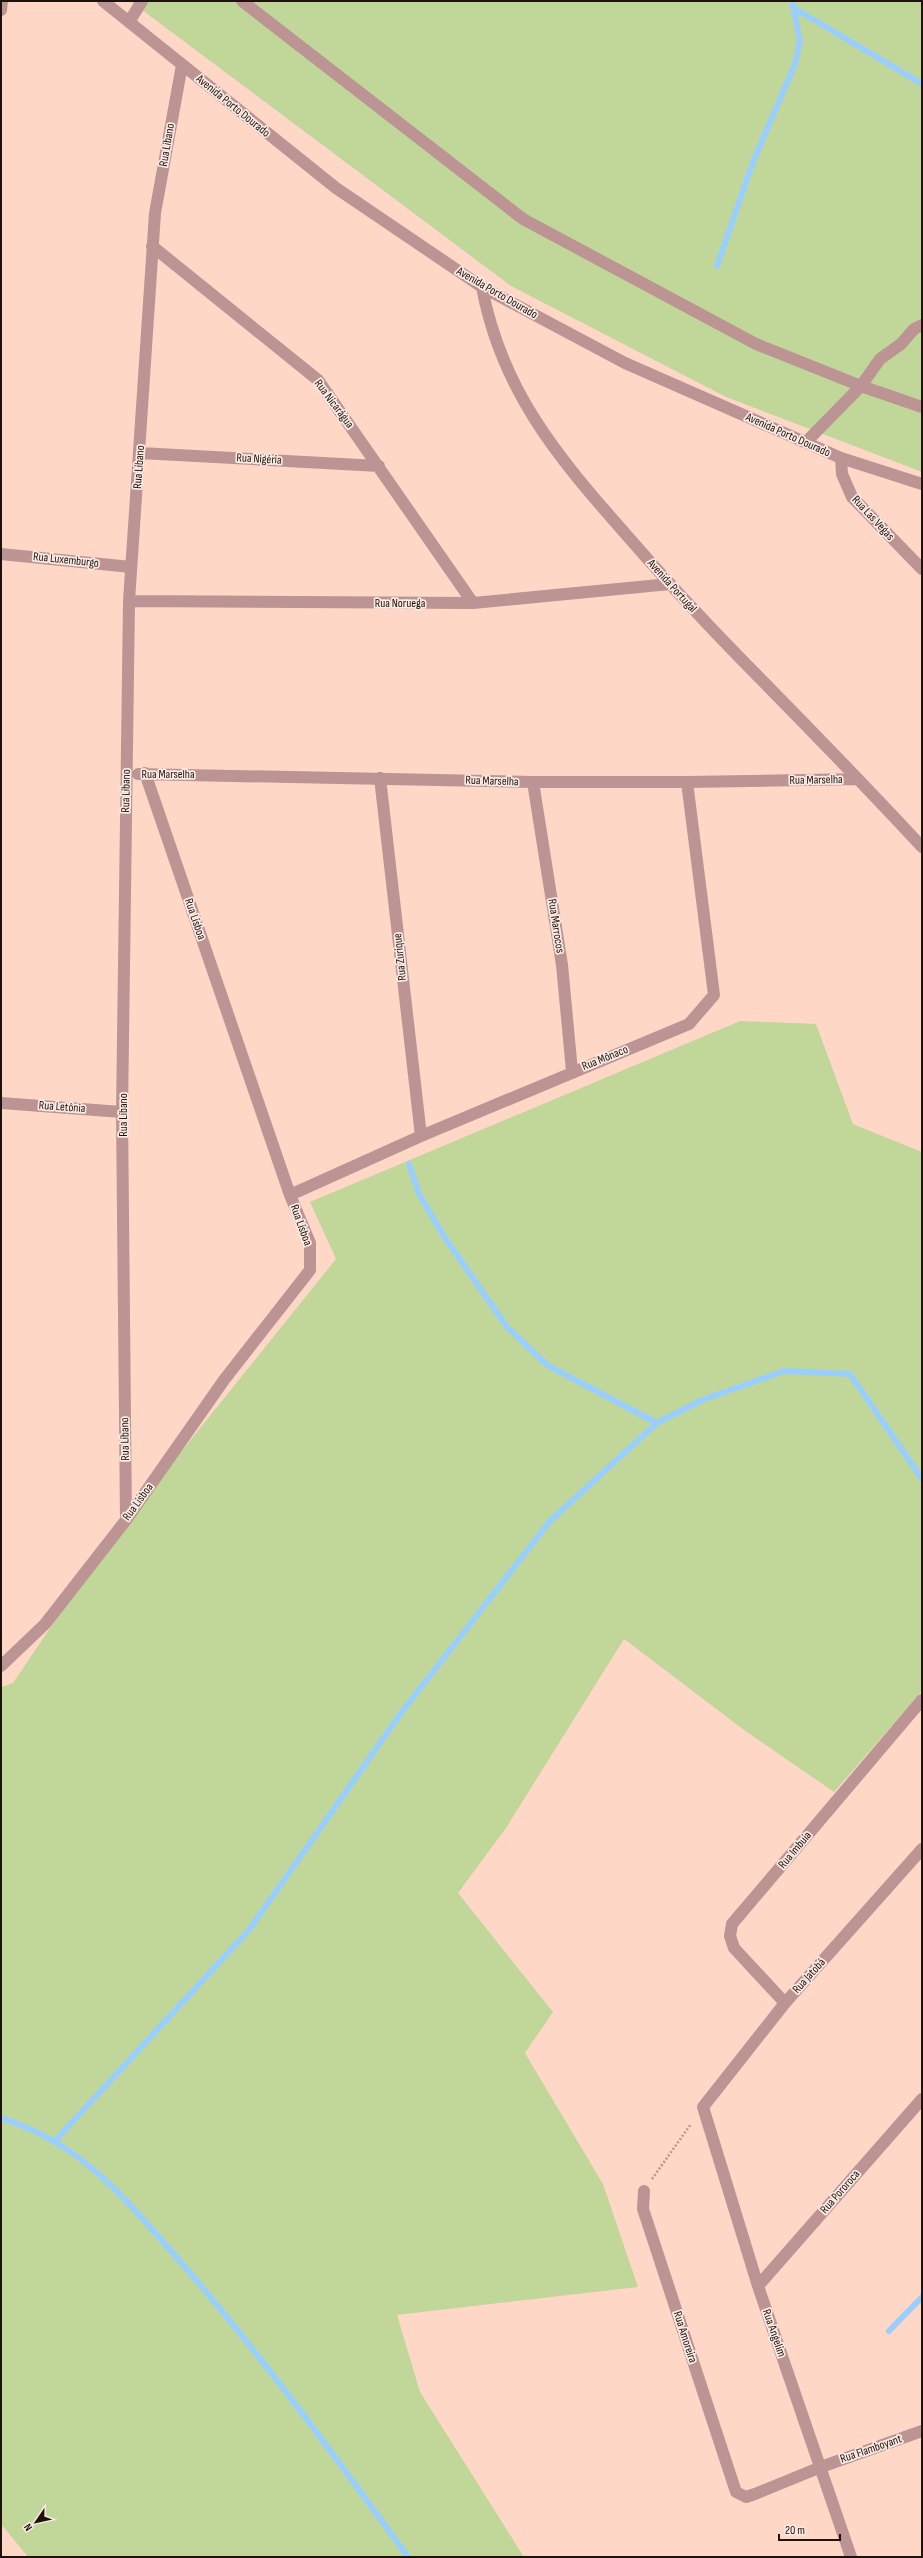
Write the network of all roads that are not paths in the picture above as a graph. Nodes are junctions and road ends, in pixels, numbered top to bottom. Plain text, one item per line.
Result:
1 (2, 1) edge
2 (103, 1) edge
3 (142, 1) edge
4 (242, 1) edge
5 (1, 10) edge
6 (129, 22) junction
7 (182, 64) junction
8 (152, 246) junction
9 (482, 287) junction
10 (922, 325) edge
11 (861, 386) junction
12 (922, 407) edge
13 (806, 442) junction
14 (140, 453) junction
15 (841, 458) junction
16 (379, 466) junction
17 (922, 484) edge
18 (1, 554) edge
19 (131, 567) junction
20 (922, 569) edge
21 (670, 584) junction
22 (129, 601) junction
23 (473, 603) junction
24 (145, 773) junction
25 (127, 776) junction
26 (380, 778) junction
27 (858, 779) junction
28 (533, 782) junction
29 (687, 782) junction
30 (922, 847) edge
31 (572, 1071) junction
32 (1, 1103) edge
33 (122, 1112) junction
34 (421, 1136) junction
35 (290, 1195) junction
36 (126, 1520) junction
37 (1, 1666) edge
38 (922, 1700) edge
39 (922, 1849) edge
40 (785, 2003) junction
41 (922, 2099) edge
42 (703, 2107) joint
43 (644, 2191) road end
44 (758, 2286) junction
45 (922, 2431) edge
46 (821, 2467) junction
47 (851, 2557) edge

1 - 5 street
2 - 6 street, Avenida Porto Dourado
3 - 6 street
4 - 11 street
6 - 7 street, Avenida Porto Dourado
7 - 8 street, Rua Líbano
7 - 9 street, Avenida Porto Dourado
8 - 14 street, Rua Líbano
8 - 16 street, Rua Nicarágua
9 - 13 street, Avenida Porto Dourado
9 - 21 street, Avenida Portugal
10 - 11 street
11 - 12 street
11 - 13 street
13 - 15 street, Avenida Porto Dourado
14 - 16 street, Rua Nigéria
14 - 19 street, Rua Líbano
15 - 17 street, Avenida Porto Dourado
15 - 20 street, Rua Las Vegas
16 - 23 street, Rua Nicarágua
18 - 19 street, Rua Luxemburgo
19 - 22 street, Rua Líbano
21 - 23 street, Rua Noruega
21 - 27 street, Avenida Portugal
22 - 23 street, Rua Noruega
22 - 25 street, Rua Líbano
24 - 25 street, Rua Marselha
24 - 26 street, Rua Marselha
24 - 35 street, Rua Lísboa
25 - 33 street, Rua Líbano
26 - 28 street, Rua Marselha
26 - 34 street, Rua Zurique
27 - 29 street, Rua Marselha
27 - 30 street, Avenida Portugal
28 - 29 street, Rua Marselha
28 - 31 street, Rua Marrocos
29 - 31 street, Rua Mônaco
31 - 34 street, Rua Mônaco
32 - 33 street, Rua Letônia
33 - 36 street, Rua Líbano
34 - 35 street, Rua Mônaco
35 - 36 street, Rua Lísboa
36 - 37 street, Rua Lísboa
38 - 40 street, Rua Imbuia
39 - 40 street, Rua Jatobá
40 - 42 street, Rua Jatobá
41 - 44 street, Rua Pororoca
42 - 44 street, Rua Angelim
43 - 46 street, Rua Amoreira
44 - 46 street, Rua Angelim
45 - 46 street, Rua Flamboyant
46 - 47 street, Rua Angelim

